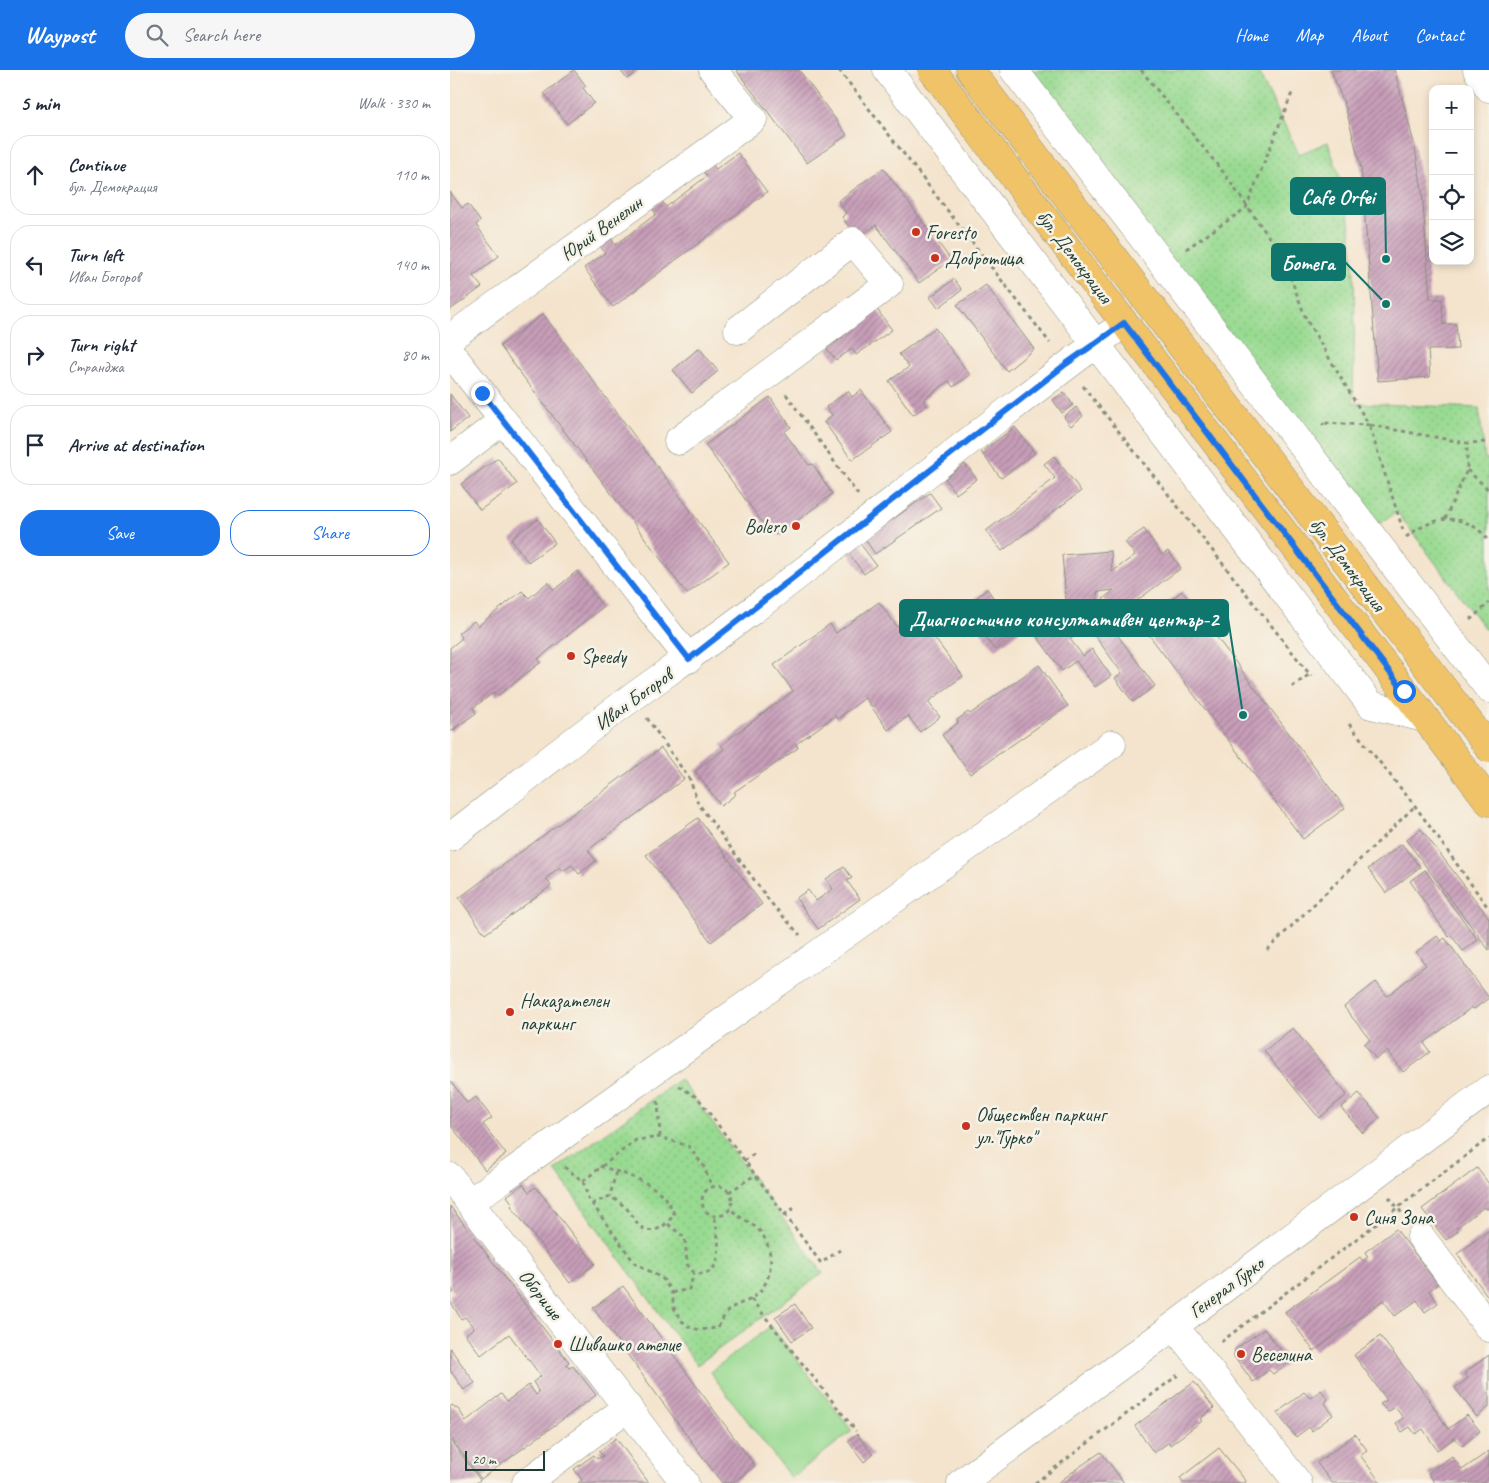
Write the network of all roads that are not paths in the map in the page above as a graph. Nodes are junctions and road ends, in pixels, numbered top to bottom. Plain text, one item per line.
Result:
1 (713, 70) edge
2 (887, 70) edge
3 (932, 70) edge
4 (970, 70) edge
5 (1014, 70) edge
6 (1476, 70) edge
7 (1489, 88) edge
8 (1124, 323) junction
9 (738, 330) dead end
10 (450, 338) edge
11 (1097, 343) junction
12 (450, 352) edge
13 (502, 421) junction
14 (678, 441) dead end
15 (450, 461) edge
16 (689, 659) junction
17 (1489, 689) edge
18 (1424, 718) junction
19 (1112, 744) dead end
20 (1489, 748) edge
21 (1489, 802) edge
22 (450, 837) edge
23 (1489, 1089) edge
24 (450, 1177) edge
25 (470, 1202) junction
26 (1422, 1237) road end
27 (1174, 1326) junction
28 (1489, 1328) edge
29 (628, 1407) junction
30 (526, 1483) edge
31 (685, 1483) edge
32 (961, 1483) edge
33 (1298, 1483) edge

1 - 10 street, Юрий Венелин
2 - 11 street
3 - 8 main road, бул. Демокрация
4 - 20 main road, бул. Демокрация
5 - 17 street, бул. Демокрация
6 - 7 street
8 - 11 street, Иван Богоров
8 - 18 main road, бул. Демокрация
9 - 14 street
11 - 16 street, Иван Богоров
11 - 18 street
12 - 13 street
13 - 15 street
13 - 16 street
16 - 22 street, Иван Богоров
18 - 21 main road, бул. Демокрация
19 - 25 street
23 - 27 street, Генерал Гурко
24 - 25 street, Оборище
25 - 29 street, Оборище
26 - 28 street
27 - 32 street, Генерал Гурко
27 - 33 street
29 - 30 street
29 - 31 street, Оборище

